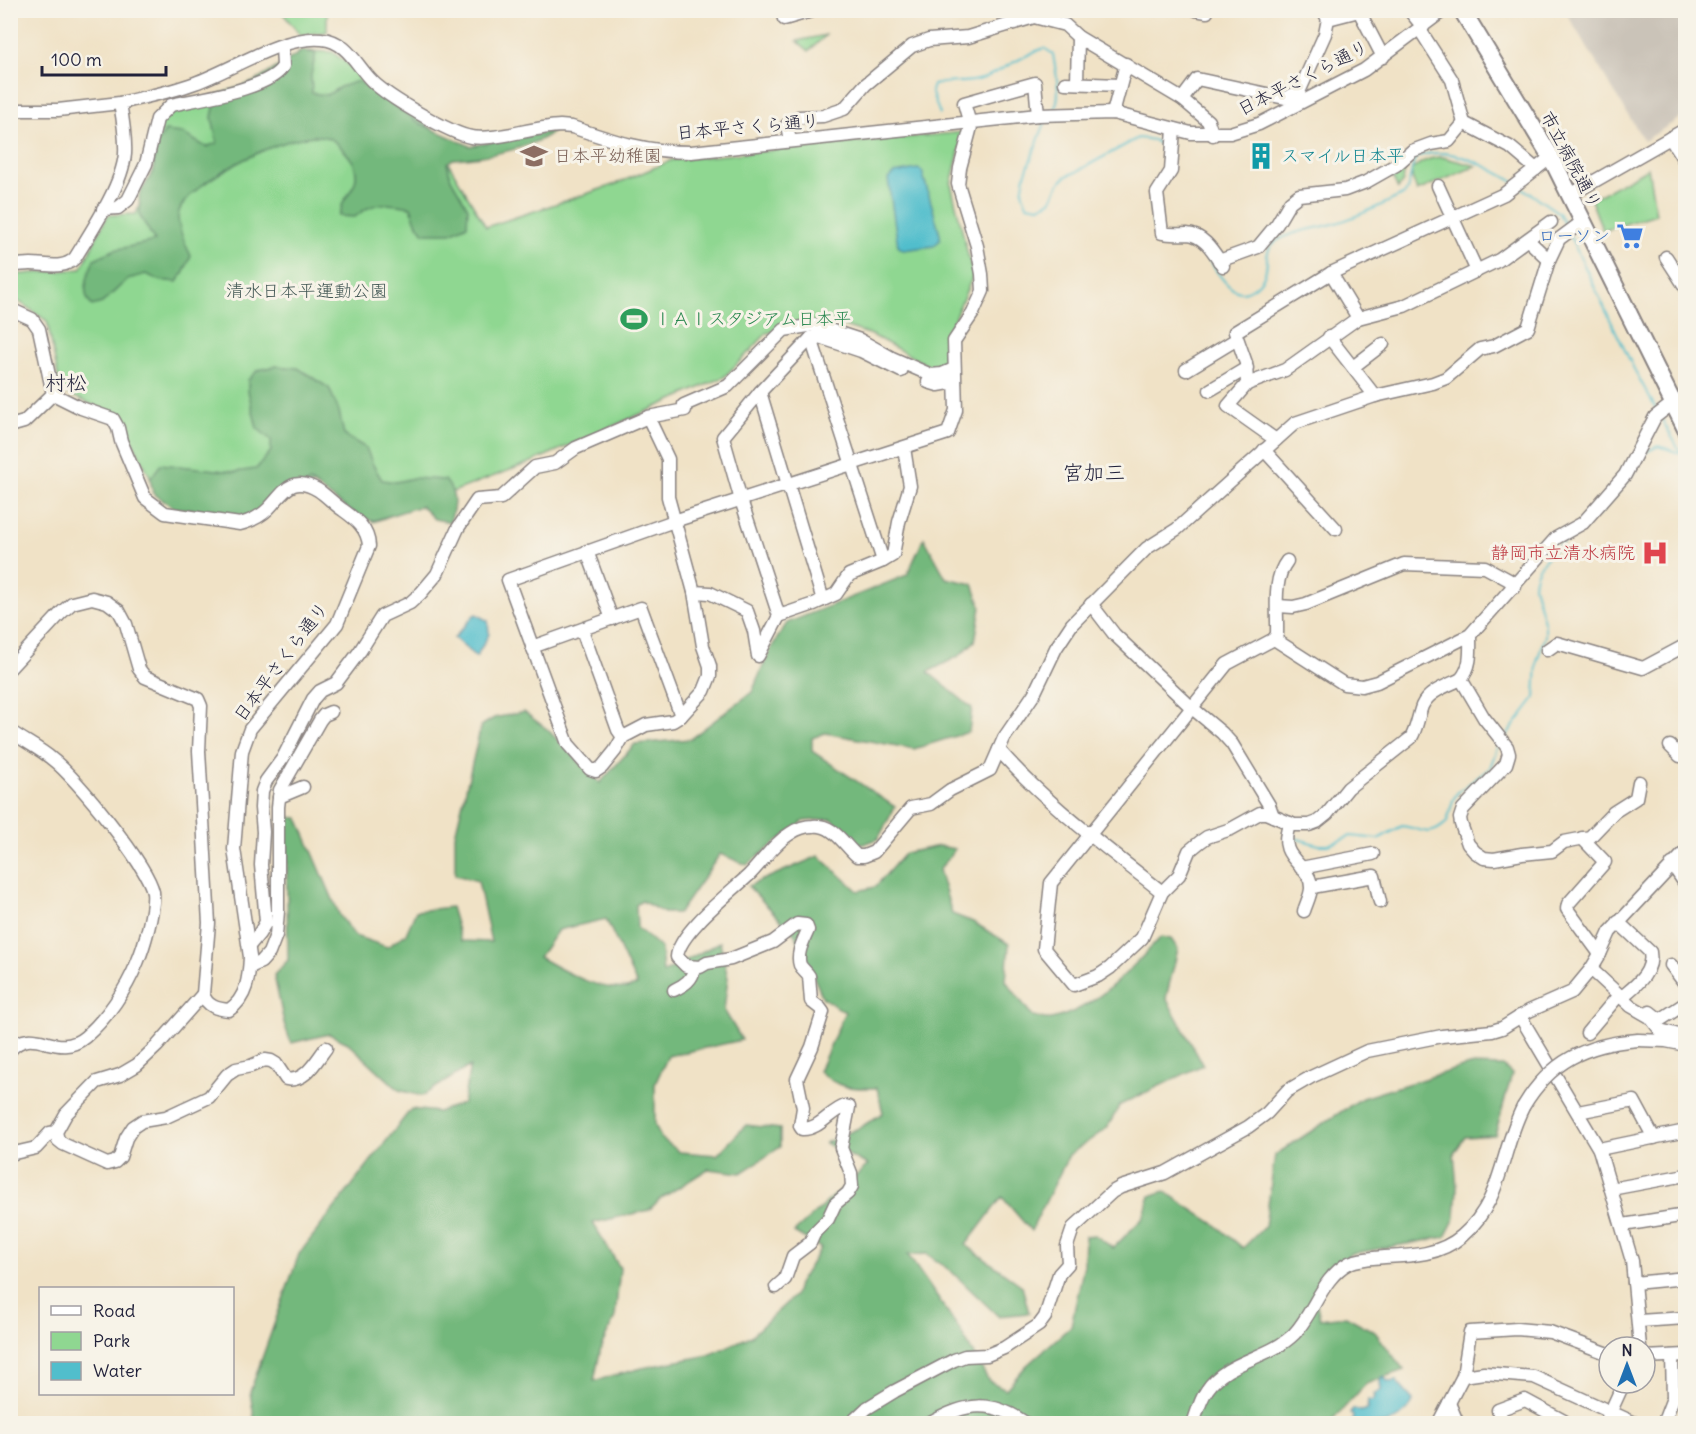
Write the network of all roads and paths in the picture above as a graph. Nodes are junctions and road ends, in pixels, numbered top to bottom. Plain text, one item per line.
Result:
1 (782, 10) edge
2 (815, 10) edge
3 (1196, 10) edge
4 (1206, 10) edge
5 (1409, 10) edge
6 (1444, 10) edge
7 (1462, 10) edge
8 (1325, 15) edge
9 (1421, 28) junction
10 (1078, 37) junction
11 (282, 46) junction
12 (1383, 57) junction
13 (1126, 64) junction
14 (1120, 85) junction
15 (1299, 98) junction
16 (1182, 99) junction
17 (120, 103) junction
18 (10, 110) edge
19 (1113, 113) junction
20 (1038, 115) junction
21 (971, 123) junction
22 (1464, 123) junction
23 (1174, 129) junction
24 (1686, 129) edge
25 (1213, 135) junction
26 (1671, 138) junction
27 (790, 141) junction
28 (1551, 157) junction
29 (1686, 163) edge
30 (1536, 169) junction
31 (1438, 186) dead end
32 (1570, 195) junction
33 (103, 209) junction
34 (1453, 217) junction
35 (1551, 222) dead end
36 (1582, 222) junction
37 (1528, 240) junction
38 (1666, 256) dead end
39 (1549, 260) junction
40 (10, 266) edge
41 (1478, 271) junction
42 (1331, 273) junction
43 (1686, 288) edge
44 (10, 309) edge
45 (1358, 318) junction
46 (1329, 337) junction
47 (811, 338) junction
48 (1237, 339) junction
49 (1383, 344) dead end
50 (1353, 367) junction
51 (1246, 368) junction
52 (1186, 370) dead end
53 (955, 376) junction
54 (930, 378) junction
55 (1247, 384) junction
56 (1210, 390) dead end
57 (760, 392) junction
58 (53, 394) junction
59 (1375, 396) junction
60 (1679, 400) edge
61 (648, 417) junction
62 (10, 426) edge
63 (1686, 429) edge
64 (1276, 440) junction
65 (904, 448) junction
66 (1264, 450) junction
67 (852, 465) junction
68 (787, 486) junction
69 (741, 500) junction
70 (674, 521) junction
71 (1336, 529) dead end
72 (587, 551) junction
73 (883, 561) junction
74 (1287, 561) dead end
75 (1515, 587) junction
76 (694, 592) junction
77 (823, 600) junction
78 (1091, 604) junction
79 (1278, 606) junction
80 (779, 616) junction
81 (612, 619) junction
82 (582, 630) junction
83 (1470, 635) junction
84 (1274, 639) junction
85 (1686, 645) edge
86 (532, 647) junction
87 (1547, 650) dead end
88 (10, 668) edge
89 (1461, 679) junction
90 (1191, 707) junction
91 (331, 712) dead end
92 (681, 716) junction
93 (10, 731) edge
94 (623, 736) junction
95 (1670, 746) dead end
96 (999, 750) junction
97 (1686, 754) edge
98 (1639, 782) dead end
99 (303, 787) dead end
100 (279, 797) junction
101 (1273, 816) junction
102 (1290, 823) junction
103 (1090, 834) junction
104 (1582, 838) junction
105 (1686, 851) edge
106 (1373, 854) dead end
107 (1671, 864) junction
108 (1301, 868) junction
109 (1686, 885) edge
110 (1312, 887) junction
111 (1162, 892) junction
112 (1380, 902) dead end
113 (1304, 911) dead end
114 (1618, 922) junction
115 (249, 946) junction
116 (1600, 954) junction
117 (1671, 965) dead end
118 (250, 967) junction
119 (694, 968) junction
120 (1591, 969) junction
121 (1686, 985) edge
122 (674, 990) dead end
123 (203, 994) junction
124 (1621, 996) junction
125 (1686, 1003) edge
126 (1639, 1010) junction
127 (1520, 1016) junction
128 (1587, 1033) dead end
129 (1686, 1037) edge
130 (1686, 1046) edge
131 (326, 1048) dead end
132 (10, 1050) edge
133 (1578, 1112) junction
134 (1686, 1131) edge
135 (56, 1132) junction
136 (1654, 1138) junction
137 (1599, 1149) junction
138 (10, 1154) edge
139 (1686, 1175) edge
140 (1611, 1189) junction
141 (1686, 1215) edge
142 (1623, 1225) junction
143 (1686, 1278) edge
144 (1634, 1283) junction
145 (776, 1287) dead end
146 (1686, 1317) edge
147 (1639, 1321) junction
148 (1640, 1335) edge
149 (1597, 1350) edge
150 (1686, 1355) edge
151 (1672, 1356) junction
152 (1657, 1357) edge
153 (1462, 1376) junction
154 (1618, 1395) edge
155 (1449, 1403) junction
156 (1610, 1411) junction
157 (850, 1424) edge
158 (929, 1424) edge
159 (1028, 1424) edge
160 (1192, 1424) edge
161 (1438, 1424) edge
162 (1458, 1424) edge
163 (1504, 1424) edge
164 (1563, 1424) edge
165 (1605, 1424) edge
166 (1637, 1424) edge
167 (1663, 1424) edge

1 - 2 street
3 - 4 street
5 - 9 street
6 - 9 street, 日本平さくら通り
7 - 28 main road, 市立病院通り
8 - 12 street
8 - 15 street
9 - 12 street, 日本平さくら通り
9 - 22 street
10 - 13 street
10 - 14 street
10 - 27 street
11 - 17 street, 日本平さくら通り
11 - 27 street, 日本平さくら通り
11 - 33 street
12 - 15 street, 日本平さくら通り
13 - 14 street
13 - 16 street
14 - 19 street
15 - 16 street
15 - 25 street, 日本平さくら通り
16 - 25 street
17 - 18 street, 日本平さくら通り
17 - 33 street
19 - 20 street, 日本平さくら通り
19 - 23 street, 日本平さくら通り
20 - 21 street, 日本平さくら通り
20 - 21 street
21 - 27 street, 日本平さくら通り
21 - 53 street
22 - 23 street
22 - 30 street
23 - 25 street, 日本平さくら通り
24 - 26 street
26 - 29 street
26 - 32 street
28 - 30 street
28 - 32 main road, 市立病院通り
30 - 34 street
31 - 34 street
32 - 36 main road, 市立病院通り
33 - 40 street
34 - 41 street
34 - 42 street
35 - 37 street
36 - 39 street
36 - 60 main road, 市立病院通り
37 - 39 street
37 - 41 street
38 - 43 street
39 - 59 street
41 - 45 street
42 - 45 street
42 - 48 street
44 - 58 street
45 - 46 street
46 - 50 street
46 - 55 street
47 - 54 street
47 - 57 street
47 - 67 street
48 - 51 street
48 - 52 street
49 - 50 street
50 - 59 street
51 - 55 street
51 - 56 street
53 - 54 street
53 - 65 street
54 - 61 street
55 - 64 street
57 - 68 street
57 - 69 street
58 - 62 street
58 - 115 street, 日本平さくら通り
59 - 64 street
60 - 63 main road, 市立病院通り
60 - 75 street
61 - 70 street
61 - 115 street
64 - 66 street
65 - 67 street
65 - 73 street
66 - 71 street
66 - 78 street
67 - 68 street
67 - 73 street
68 - 69 street
68 - 77 street
69 - 70 street
69 - 80 street
70 - 72 street
70 - 76 street
72 - 81 street
72 - 86 street
73 - 77 street
74 - 79 street
75 - 79 street
75 - 83 street
76 - 80 street
76 - 92 street
77 - 80 street
78 - 90 street
78 - 96 street
79 - 84 street
81 - 82 street
81 - 92 street
82 - 86 street
82 - 94 street
83 - 84 street
83 - 89 street
84 - 90 street
85 - 87 street
86 - 94 street
88 - 123 street
89 - 102 street
89 - 104 street
90 - 101 street
90 - 103 street
91 - 100 street
92 - 94 street
93 - 132 street
95 - 97 street
96 - 103 street
96 - 119 street
98 - 104 street
99 - 100 street
100 - 118 street
101 - 102 street
101 - 111 street
102 - 108 street
103 - 111 street
103 - 111 street
104 - 116 street
105 - 107 street
106 - 108 street
107 - 109 street
107 - 114 street
108 - 110 street
110 - 112 street
110 - 113 street
114 - 116 street
114 - 124 street
115 - 118 street, 日本平さくら通り
116 - 120 street
117 - 121 street
118 - 123 street, 日本平さくら通り
119 - 122 street
119 - 145 street
120 - 124 street
120 - 127 street
123 - 135 street
124 - 126 street
124 - 128 street
125 - 126 street
126 - 129 street
127 - 133 street
127 - 157 street
130 - 160 street, bridge
131 - 135 street
133 - 136 street
133 - 137 street
134 - 136 street
135 - 138 street
136 - 137 street
137 - 140 street
139 - 140 street
140 - 142 street
141 - 142 street
142 - 144 street
143 - 144 street
144 - 147 street
146 - 147 street
147 - 148 street
149 - 153 street
150 - 151 street
151 - 152 street
151 - 167 street
153 - 155 street
153 - 156 street
154 - 156 street
155 - 161 street
155 - 162 street
156 - 165 street
156 - 166 street
158 - 159 street
163 - 164 street

